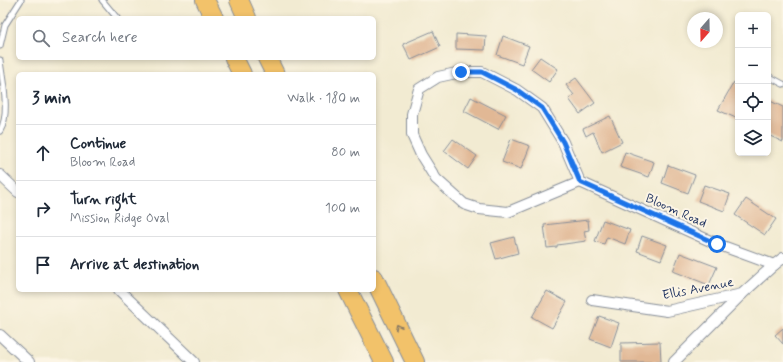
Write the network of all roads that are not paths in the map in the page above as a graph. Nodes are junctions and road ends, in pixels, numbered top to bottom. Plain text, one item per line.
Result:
1 (21, 0) edge
2 (102, 0) edge
3 (205, 0) edge
4 (239, 0) edge
5 (115, 16) edge
6 (213, 16) edge
7 (246, 16) edge
8 (0, 46) edge
9 (0, 60) edge
10 (235, 60) edge
11 (268, 60) edge
12 (241, 72) edge
13 (274, 72) edge
14 (771, 78) edge
15 (783, 84) edge
16 (0, 131) edge
17 (0, 175) edge
18 (580, 182) junction
19 (16, 190) edge
20 (783, 258) edge
21 (774, 265) junction
22 (376, 282) edge
23 (121, 292) edge
24 (349, 292) edge
25 (742, 294) junction
26 (592, 300) dead end
27 (0, 335) edge
28 (29, 362) edge
29 (194, 362) edge
30 (384, 362) edge
31 (415, 362) edge
32 (674, 362) edge

1 - 8 lane
2 - 5 lane
3 - 6 highway
4 - 7 highway
9 - 16 lane
10 - 12 highway
11 - 13 highway
14 - 15 lane
17 - 19 street
18 - 18 street
18 - 21 street, Bloom Road
20 - 21 street
21 - 25 street, Ellis Avenue
31 -> 22 highway
23 - 29 street
24 - 30 highway
25 - 26 street, Ellis Avenue
25 - 32 street
27 - 28 street

